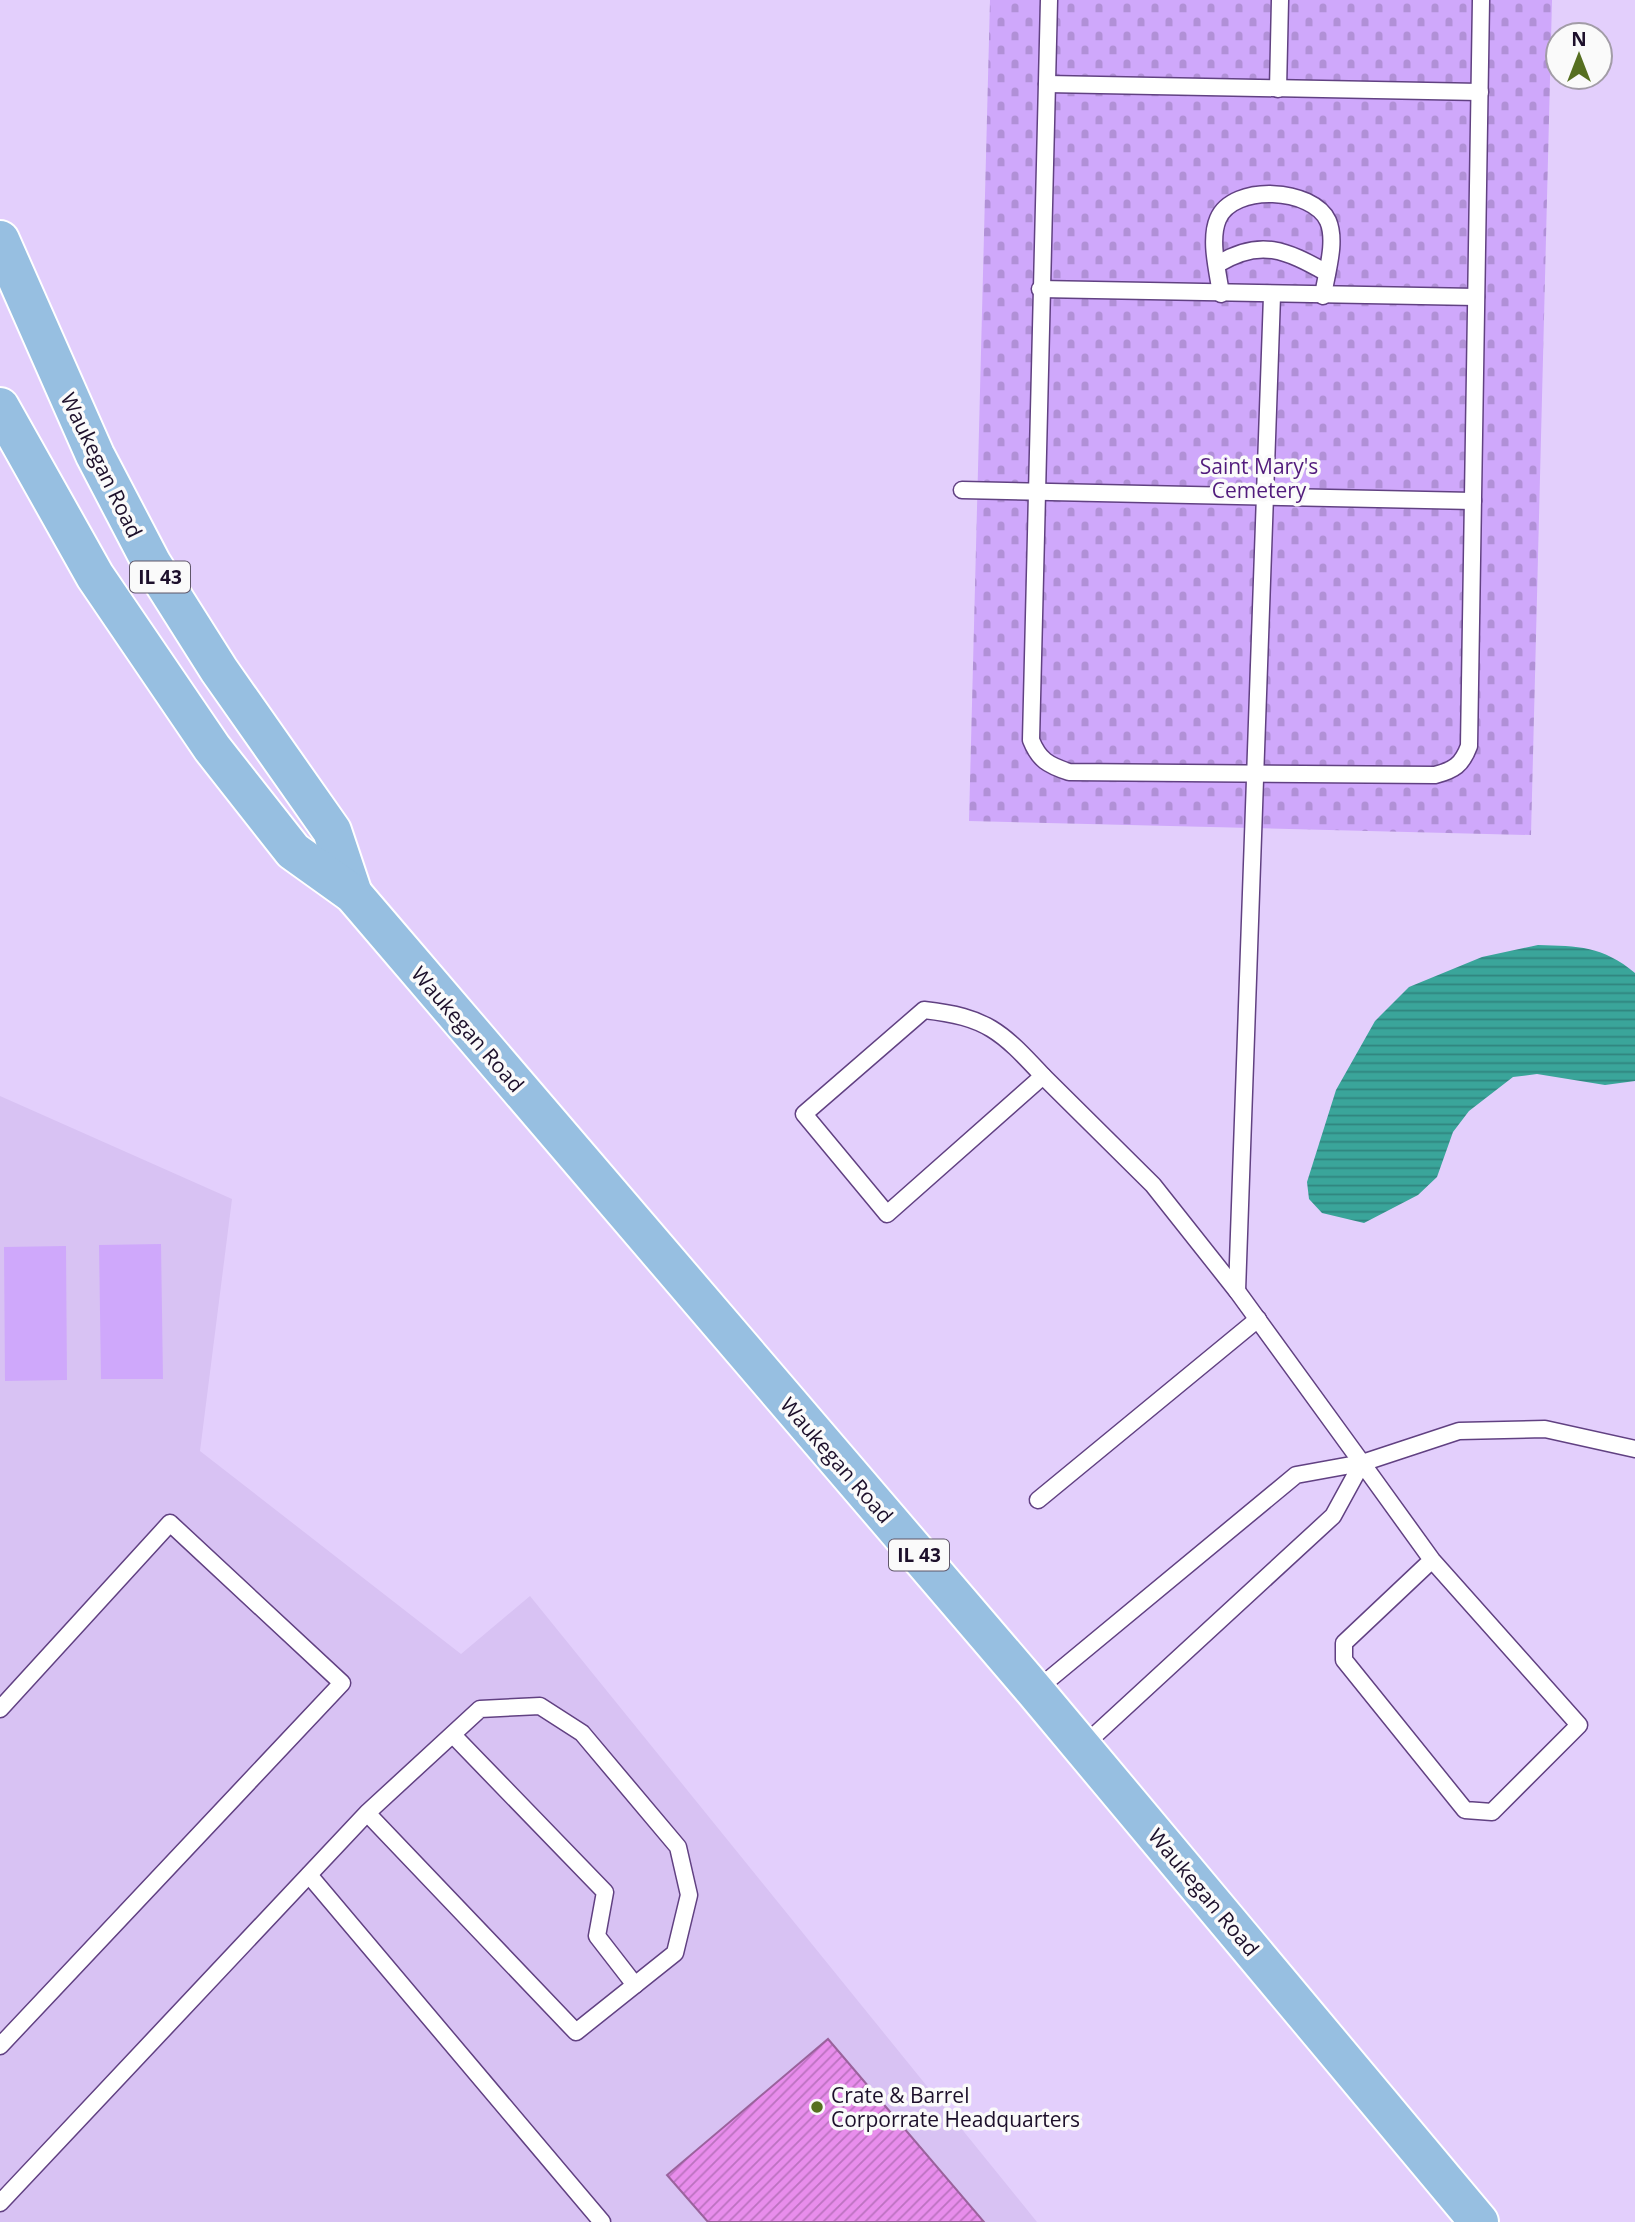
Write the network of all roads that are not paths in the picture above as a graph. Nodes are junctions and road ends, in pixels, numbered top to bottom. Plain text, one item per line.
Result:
1 (1049, 0) edge
2 (1280, 0) edge
3 (1481, 0) edge
4 (1047, 84) junction
5 (1278, 89) junction
6 (1480, 92) junction
7 (0, 240) edge
8 (1218, 264) junction
9 (1326, 272) junction
10 (1040, 289) junction
11 (1221, 294) junction
12 (1272, 296) junction
13 (1323, 296) junction
14 (1476, 297) junction
15 (0, 407) edge
16 (962, 490) dead end
17 (1036, 492) junction
18 (1265, 498) junction
19 (1473, 501) junction
20 (1255, 775) junction
21 (353, 894) junction
22 (1044, 1076) junction
23 (1237, 1291) junction
24 (1258, 1319) junction
25 (1635, 1449) edge
26 (1362, 1463) junction
27 (1038, 1500) dead end
28 (1432, 1560) junction
29 (1035, 1691) junction
30 (0, 1709) edge
31 (453, 1735) junction
32 (1082, 1746) junction
33 (366, 1813) junction
34 (309, 1875) junction
35 (635, 1985) junction
36 (0, 2046) edge
37 (0, 2203) edge
38 (601, 2222) edge
39 (1479, 2222) edge

1 - 4 lane
2 - 5 lane
3 - 6 lane
4 - 5 lane
4 - 10 lane
5 - 6 lane
6 - 14 lane
7 - 21 main road, Waukegan Road / IL 43
8 - 9 lane
8 - 9 lane
8 - 11 lane
9 - 13 lane
10 - 11 lane
10 - 17 lane
11 - 12 lane
12 - 13 lane
12 - 18 lane
13 - 14 lane
14 - 19 lane
15 - 21 main road, Waukegan Road / IL 43
16 - 17 lane
17 - 18 lane
17 - 20 lane
18 - 19 lane
18 - 20 lane
19 - 20 lane
20 - 23 lane
21 - 29 main road, Waukegan Road / IL 43
22 - 22 lane
22 - 23 lane
23 - 24 lane
24 - 26 lane
24 - 27 lane
25 - 26 lane
26 - 28 lane
26 - 29 lane
26 - 32 lane
28 - 28 lane
29 - 32 main road, Waukegan Road / IL 43
30 - 36 lane
31 - 33 lane
31 - 35 lane
31 - 35 lane
32 - 39 main road, Waukegan Road / IL 43
33 - 34 lane
33 - 35 lane
34 - 37 lane
34 - 38 lane

